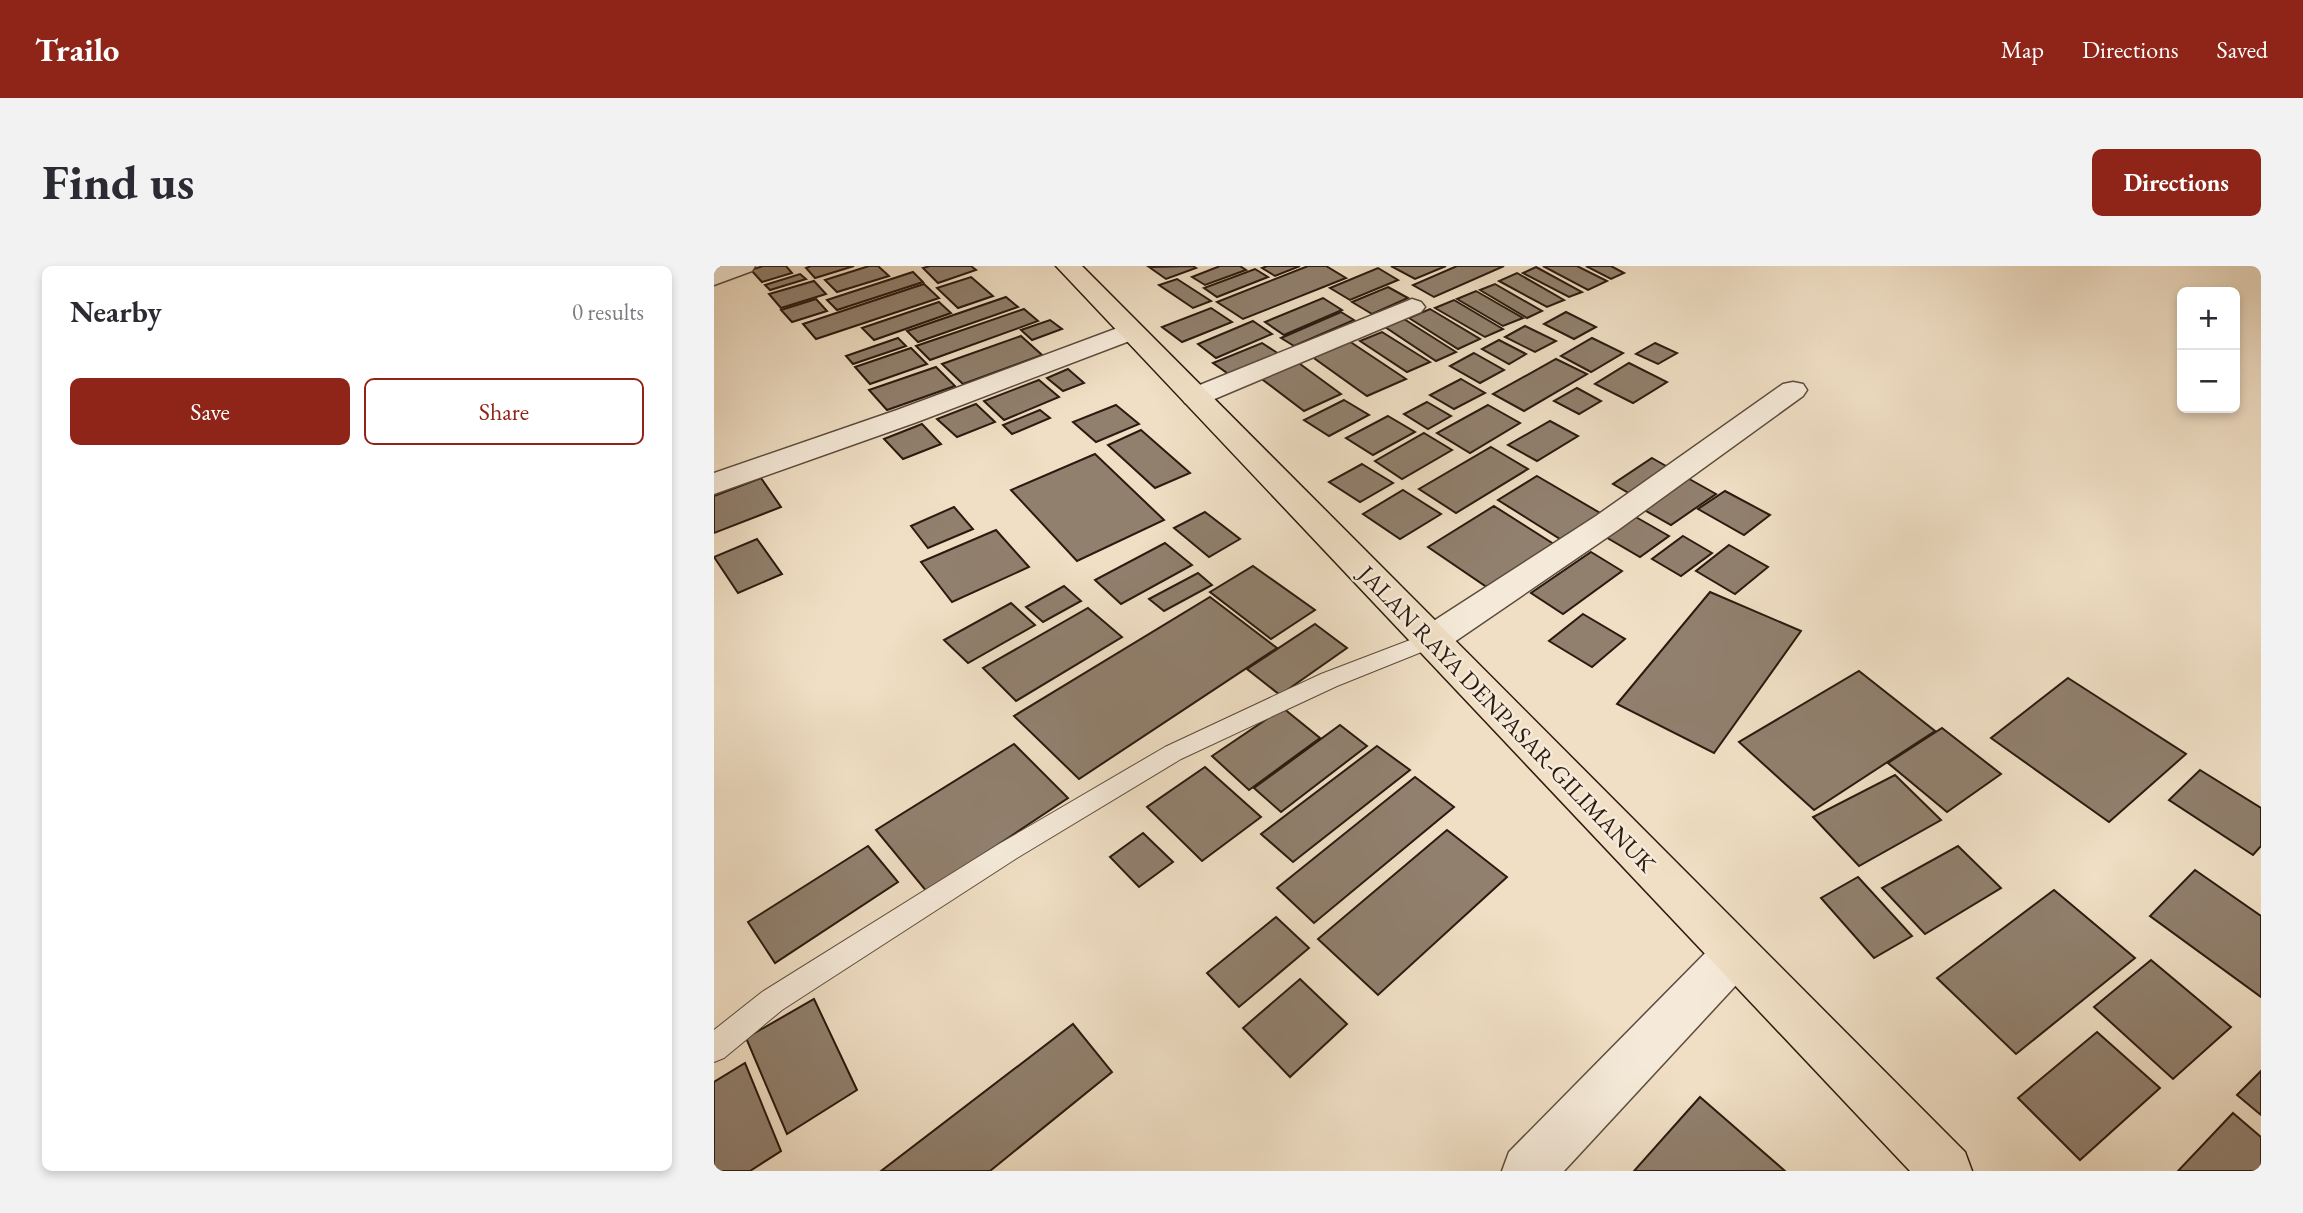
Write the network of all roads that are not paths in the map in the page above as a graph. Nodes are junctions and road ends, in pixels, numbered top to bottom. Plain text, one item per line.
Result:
1 (743, 266) edge
2 (1077, 268) edge
3 (714, 278) edge
4 (1412, 307) dead end
5 (1131, 331) junction
6 (1793, 390) dead end
7 (1195, 397) junction
8 (714, 484) edge
9 (1431, 640) junction
10 (1735, 954) junction
11 (714, 1048) edge
12 (1528, 1171) edge
13 (1946, 1171) edge

1 - 3 street
2 - 5 highway, JALAN RAYA DENPASAR-GILIMANUK
4 - 7 street
5 - 7 highway, JALAN RAYA DENPASAR-GILIMANUK
5 - 8 street
6 - 9 street
7 - 9 highway, JALAN RAYA DENPASAR-GILIMANUK
9 - 10 highway, JALAN RAYA DENPASAR-GILIMANUK
9 - 11 lane
10 - 12 street
10 - 13 highway, JALAN RAYA DENPASAR-GILIMANUK

